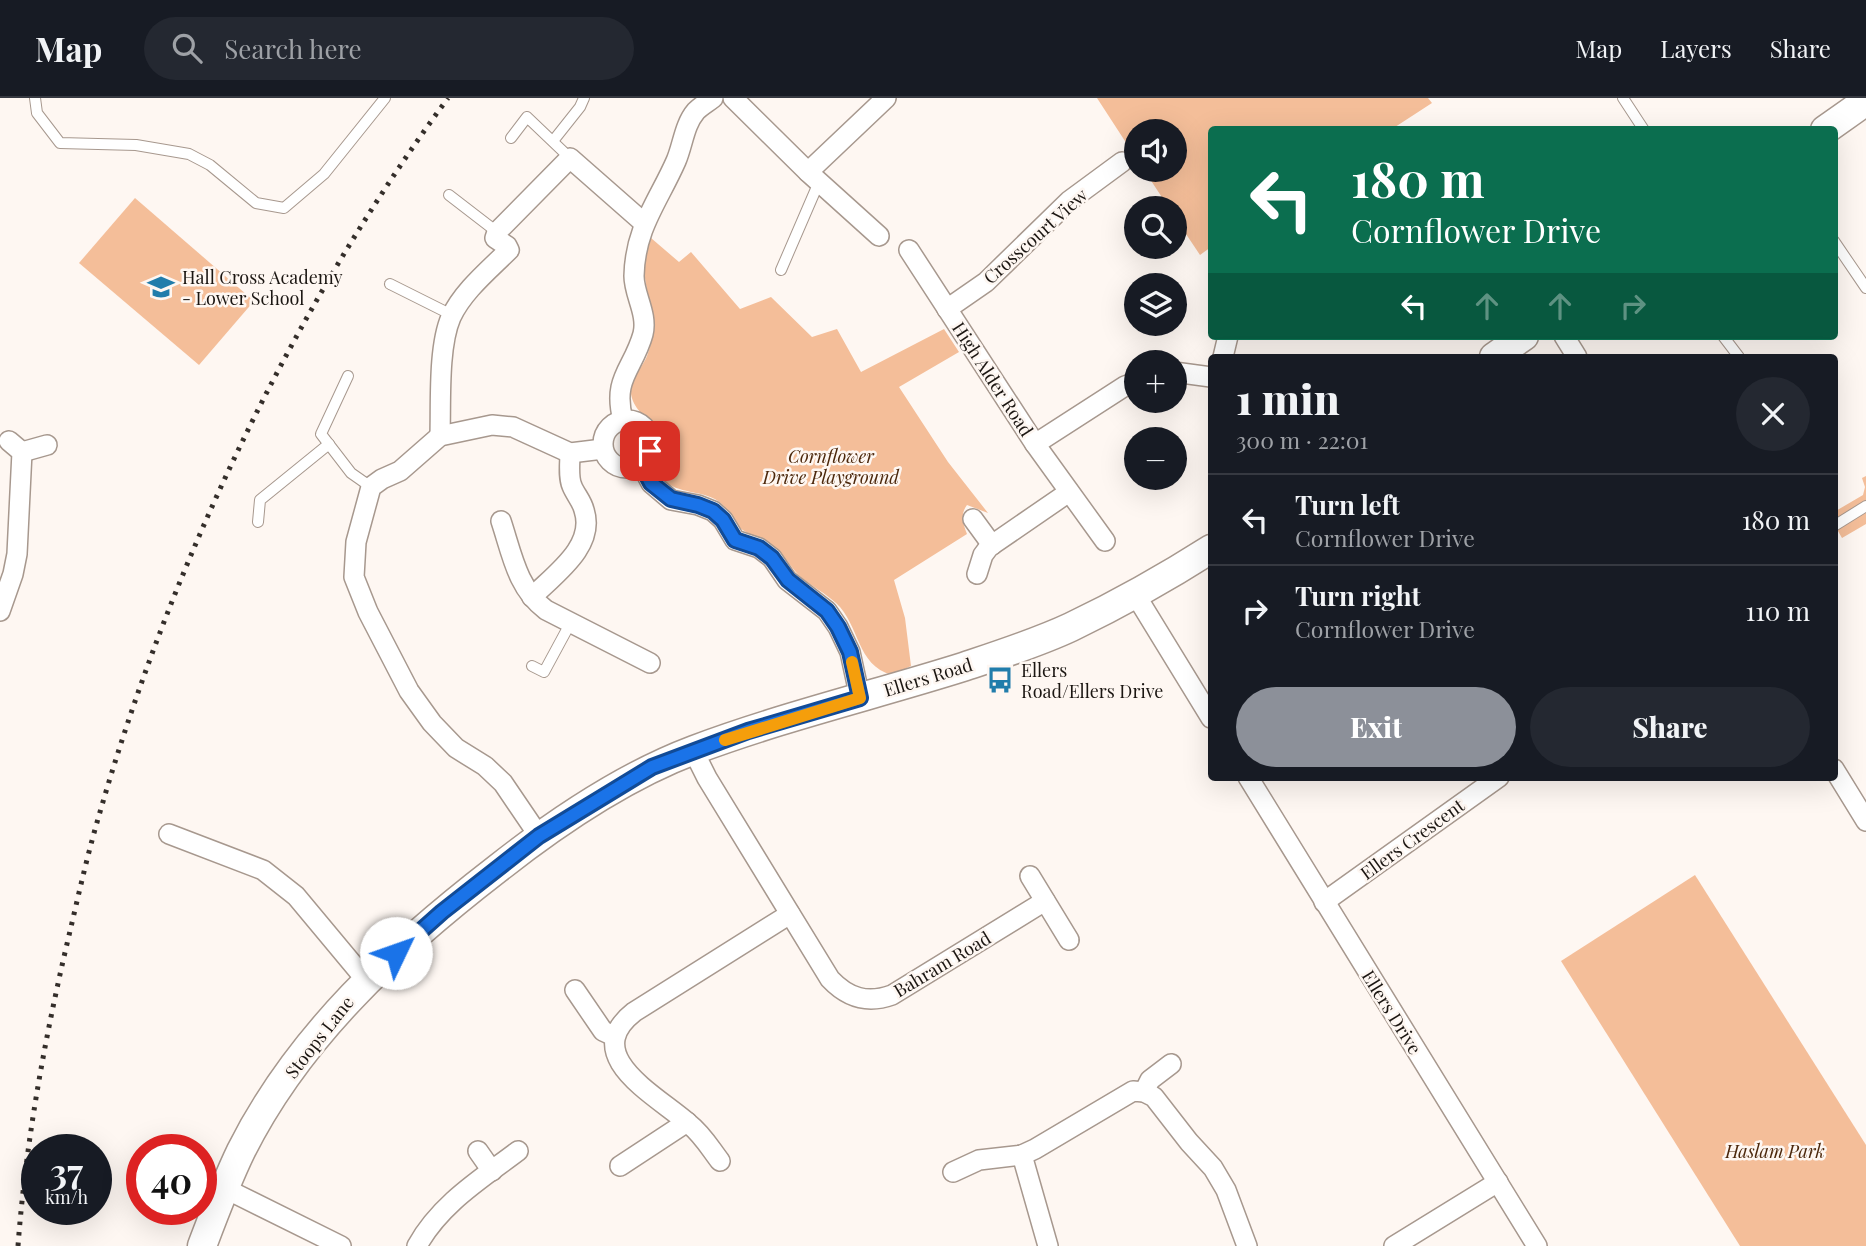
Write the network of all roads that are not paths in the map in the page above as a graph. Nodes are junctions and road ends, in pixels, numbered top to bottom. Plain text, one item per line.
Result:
1 (35, 98) edge
2 (385, 98) edge
3 (584, 98) edge
4 (713, 98) edge
5 (733, 98) edge
6 (886, 98) edge
7 (1623, 98) edge
8 (1866, 101) edge
9 (1641, 126) edge
10 (1831, 126) edge
11 (512, 138) dead end
12 (553, 142) junction
13 (570, 158) junction
14 (1122, 162) dead end
15 (813, 177) junction
16 (449, 195) dead end
17 (644, 223) junction
18 (497, 232) junction
19 (879, 236) dead end
20 (1838, 247) edge
21 (909, 250) dead end
22 (781, 270) dead end
23 (390, 284) dead end
24 (1866, 288) edge
25 (947, 309) junction
26 (452, 316) junction
27 (1518, 340) edge
28 (1726, 340) edge
29 (1498, 354) edge
30 (1737, 354) edge
31 (1187, 374) edge
32 (348, 376) dead end
33 (1208, 377) edge
34 (1124, 387) edge
35 (623, 420) junction
36 (440, 436) junction
37 (47, 444) dead end
38 (329, 444) junction
39 (1035, 444) junction
40 (603, 449) junction
41 (570, 453) junction
42 (641, 464) junction
43 (371, 487) junction
44 (1069, 492) junction
45 (1866, 506) edge
46 (973, 519) dead end
47 (500, 520) dead end
48 (258, 522) dead end
49 (1838, 524) edge
50 (1105, 541) dead end
51 (992, 545) junction
52 (1208, 551) edge
53 (977, 574) dead end
54 (1135, 594) junction
55 (532, 597) junction
56 (0, 611) edge
57 (571, 622) junction
58 (650, 663) dead end
59 (532, 666) dead end
60 (860, 698) junction
61 (1208, 713) edge
62 (693, 751) junction
63 (1838, 776) edge
64 (1250, 781) edge
65 (1493, 781) edge
66 (1866, 821) edge
67 (169, 834) dead end
68 (539, 836) junction
69 (1030, 876) dead end
70 (1045, 901) junction
71 (1324, 902) junction
72 (790, 914) junction
73 (1069, 940) dead end
74 (366, 980) junction
75 (575, 990) dead end
76 (614, 1036) junction
77 (1171, 1064) dead end
78 (1144, 1092) junction
79 (687, 1122) junction
80 (478, 1151) dead end
81 (518, 1151) dead end
82 (1022, 1155) junction
83 (720, 1161) dead end
84 (620, 1166) dead end
85 (492, 1171) junction
86 (953, 1172) dead end
87 (1498, 1182) junction
88 (224, 1188) junction
89 (202, 1246) edge
90 (341, 1246) edge
91 (417, 1246) edge
92 (1048, 1246) edge
93 (1247, 1246) edge
94 (1394, 1246) edge
95 (1537, 1246) edge

1 - 2 lane
3 - 12 lane
4 - 17 street
5 - 15 street
6 - 15 street
7 - 9 lane
8 - 10 street
11 - 12 lane
12 - 13 lane
13 - 17 street
13 - 18 street
14 - 25 street, Crosscourt View
15 - 19 street
15 - 22 lane
16 - 18 lane
17 - 35 street
18 - 26 street
20 - 24 lane
21 - 25 street, High Alder Road
23 - 26 lane
25 - 39 street, High Alder Road
26 - 36 street
27 - 29 street
28 - 30 lane
31 - 33 street
32 - 38 lane
34 - 39 street, High Alder Road
35 - 40 street
35 - 42 street
36 - 41 street
36 - 43 street
37 - 56 street
38 - 43 lane
38 - 48 lane
39 - 44 street
40 - 41 street
40 - 42 street
41 - 55 street
42 - 60 street
43 - 68 street
44 - 50 street
44 - 51 street
45 - 49 lane
46 - 51 street
47 - 55 street
51 - 53 street
52 - 54 street, Ellers Road
54 - 60 street, Ellers Road
54 - 61 street
55 - 57 street
57 - 58 street
57 - 59 lane
60 - 62 street, Ellers Road
62 - 68 street, Ellers Road
62 - 72 street, Bahram Road
63 - 66 street
64 - 71 street, Ellers Drive
65 - 71 street, Ellers Crescent
67 - 74 street, Stoops Lane
68 - 74 street, Ellers Road
69 - 70 street
70 - 72 street, Bahram Road
70 - 73 street
71 - 87 street, Ellers Drive
72 - 76 street
74 - 88 street, Stoops Lane
75 - 76 street
76 - 79 street
77 - 78 street
78 - 82 street
78 - 93 street
79 - 83 street
79 - 84 street
80 - 85 street
81 - 85 street
82 - 86 street
82 - 92 street
85 - 91 street
87 - 94 street
87 - 95 street, Ellers Drive
88 - 89 street, Stoops Lane
88 - 90 street

